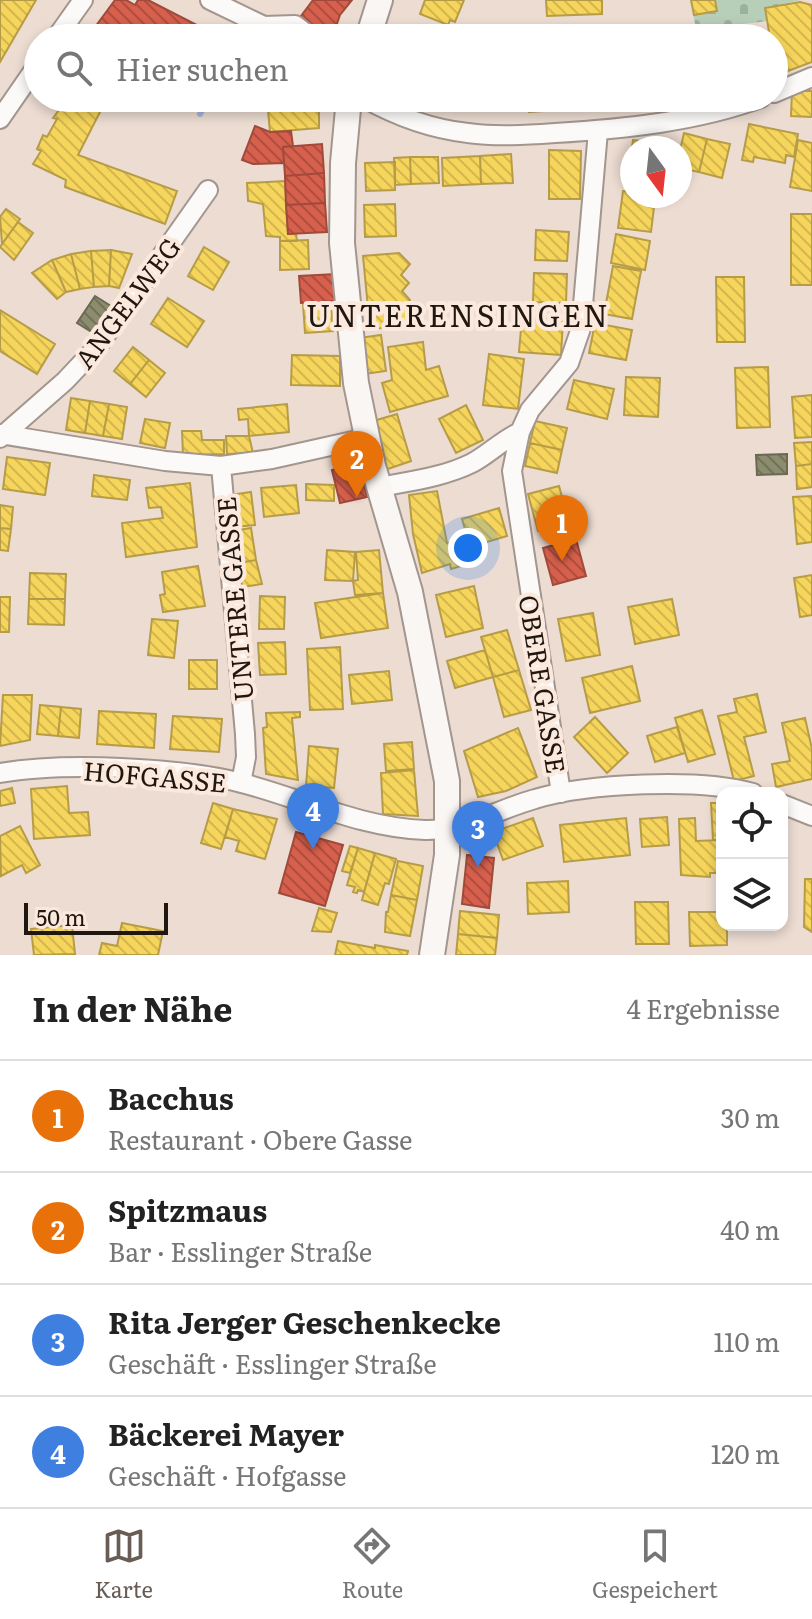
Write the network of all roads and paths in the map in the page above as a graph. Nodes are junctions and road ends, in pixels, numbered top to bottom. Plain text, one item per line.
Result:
1 (83, 0) edge
2 (210, 0) edge
3 (380, 0) edge
4 (66, 24) edge
5 (260, 24) edge
6 (372, 24) edge
7 (812, 77) edge
8 (24, 84) edge
9 (788, 87) edge
10 (348, 112) edge
11 (392, 112) edge
12 (714, 112) edge
13 (0, 119) edge
14 (598, 131) junction
15 (208, 190) dead end
16 (520, 432) junction
17 (1, 435) edge
18 (366, 438) junction
19 (221, 466) junction
20 (380, 487) junction
21 (0, 773) edge
22 (241, 783) junction
23 (716, 789) edge
24 (561, 793) junction
25 (788, 806) edge
26 (812, 816) edge
27 (448, 829) junction
28 (432, 955) edge

1 - 4 street
2 - 5 street
3 - 6 street
7 - 9 street
8 - 13 street
10 - 18 street
11 - 14 street
12 - 14 street
14 - 16 street, OBERE GASSE
15 - 17 street, ANGELWEG
16 - 20 street, OBERE GASSE
16 - 24 street, OBERE GASSE
17 - 19 street
18 - 19 street, UNTERE GASSE
18 - 20 street
19 - 22 street, UNTERE GASSE
20 - 27 street
21 - 22 street, HOFGASSE
22 - 27 street, HOFGASSE
23 - 24 street
24 - 27 street
25 - 26 street
27 - 28 street

